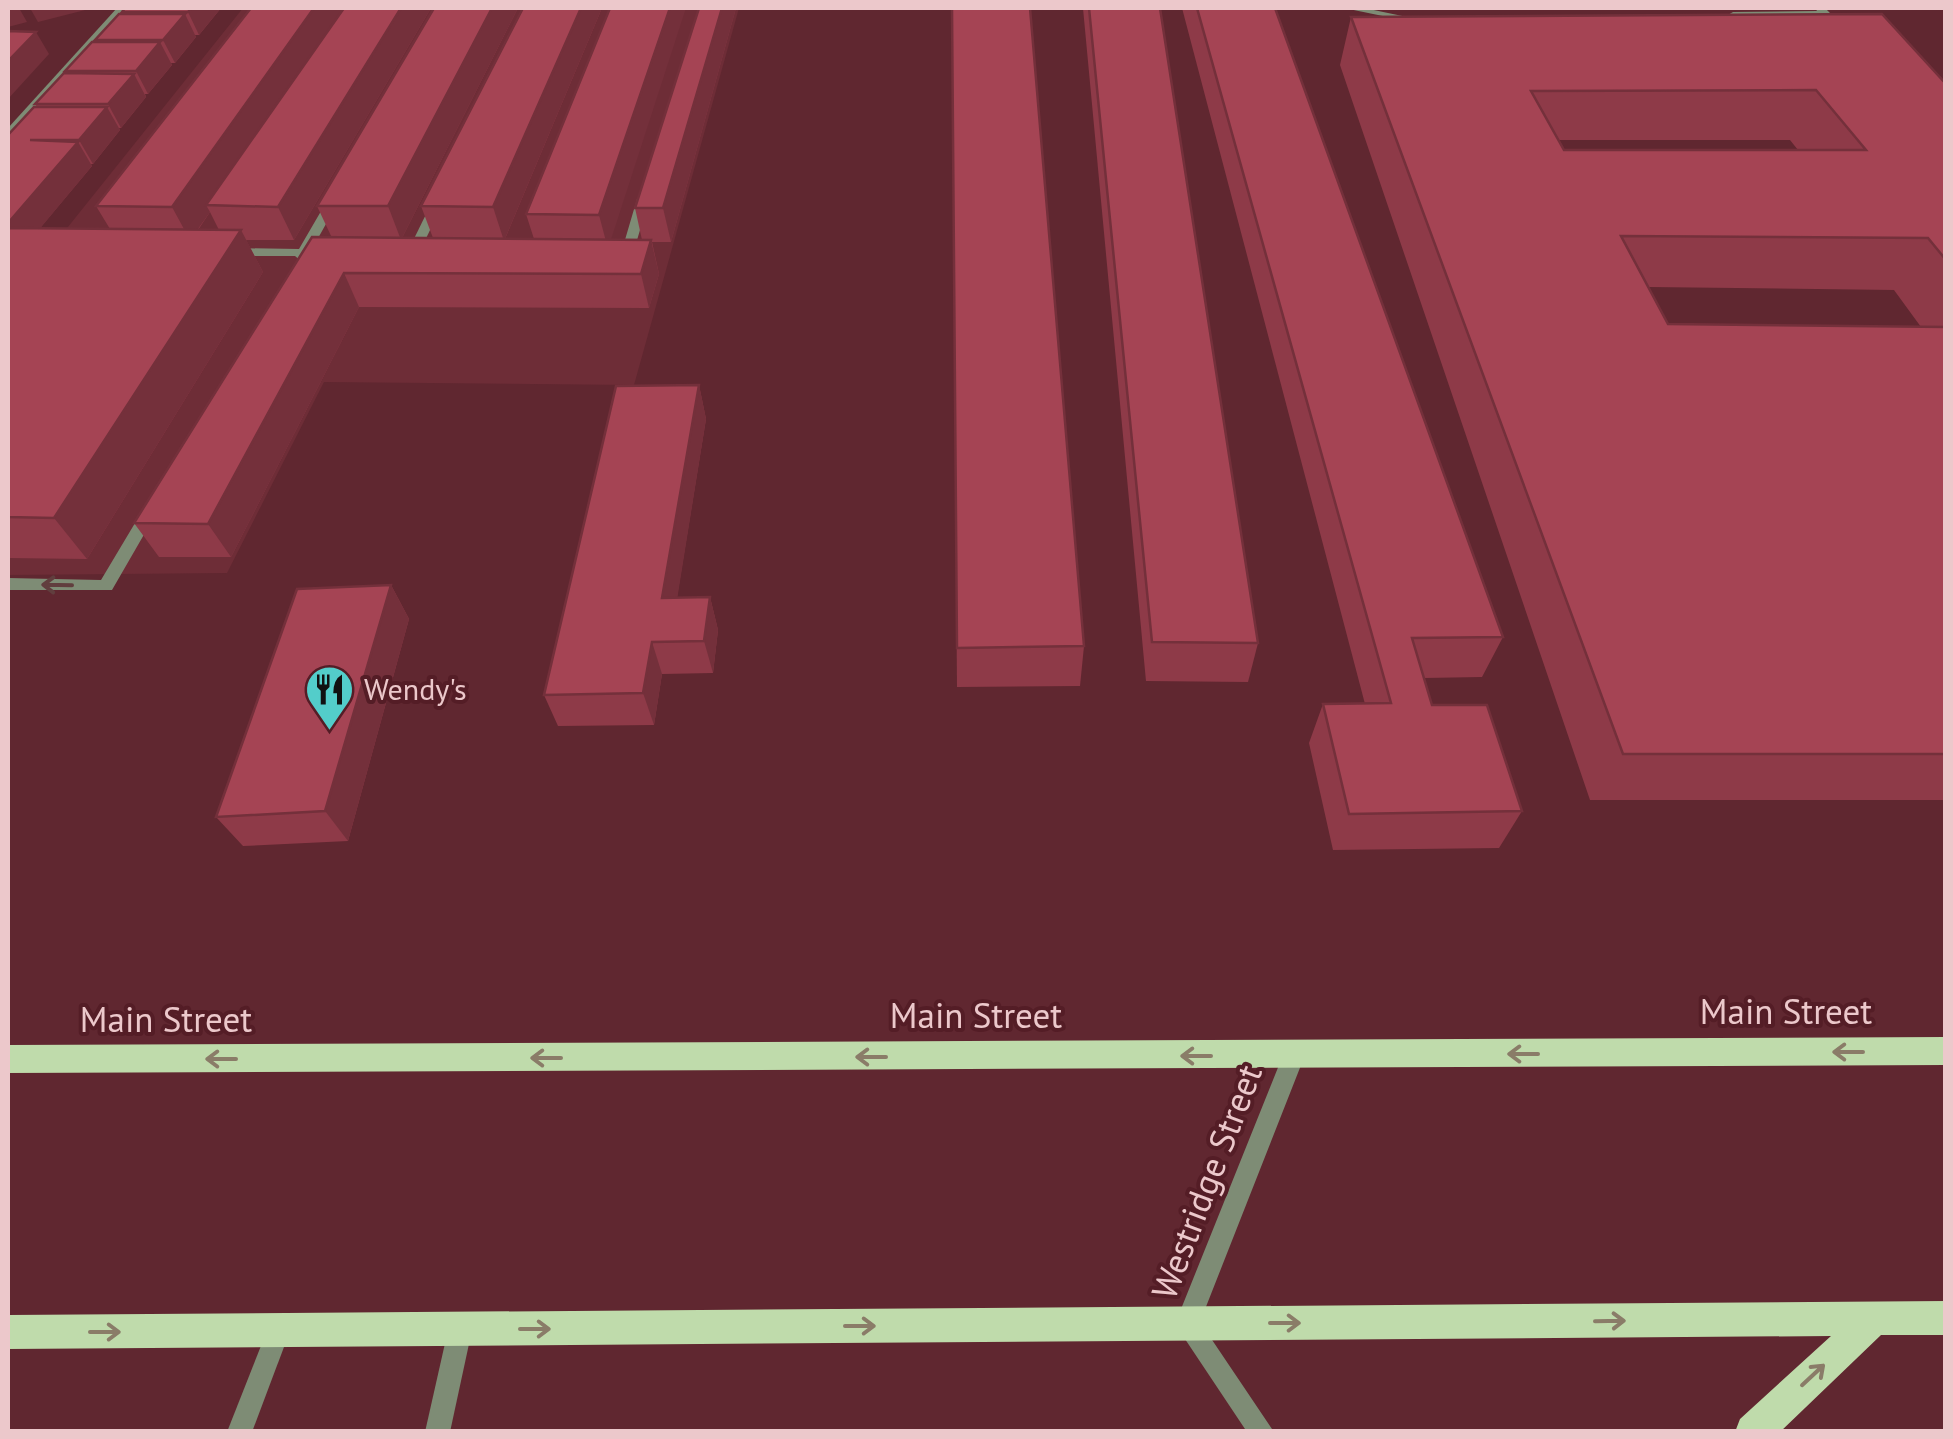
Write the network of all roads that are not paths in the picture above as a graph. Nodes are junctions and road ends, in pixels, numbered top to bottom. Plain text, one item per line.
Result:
1 (122, 8) edge
2 (1349, 8) edge
3 (1728, 15) edge
4 (1827, 15) edge
5 (1414, 18) edge
6 (8, 134) edge
7 (650, 178) edge
8 (446, 183) edge
9 (341, 187) edge
10 (205, 252) edge
11 (303, 253) junction
12 (340, 253) edge
13 (395, 253) edge
14 (413, 253) junction
15 (431, 254) edge
16 (609, 254) edge
17 (293, 270) edge
18 (154, 504) edge
19 (8, 584) edge
20 (1946, 1051) edge
21 (1294, 1055) junction
22 (8, 1059) edge
23 (1946, 1318) edge
24 (1874, 1319) junction
25 (1187, 1324) junction
26 (278, 1330) junction
27 (460, 1330) junction
28 (8, 1332) edge
29 (238, 1432) edge
30 (437, 1432) edge
31 (1262, 1432) edge
32 (1752, 1432) edge

1 - 6 street
2 - 5 street
3 - 4 street
7 - 16 street
8 - 14 street
9 - 11 street
10 - 11 street
11 - 12 street
11 - 17 street
13 - 14 street
14 - 15 street
18 -> 19 street
20 -> 21 main road, Main Street
21 -> 22 main road, Main Street
21 - 25 street, Westridge Street
23 - 24 main road
25 -> 24 main road
32 -> 24 main road
27 -> 25 main road
25 - 31 street, Westridge Street
26 - 27 main road
28 -> 26 main road
26 - 29 street
27 - 30 street

